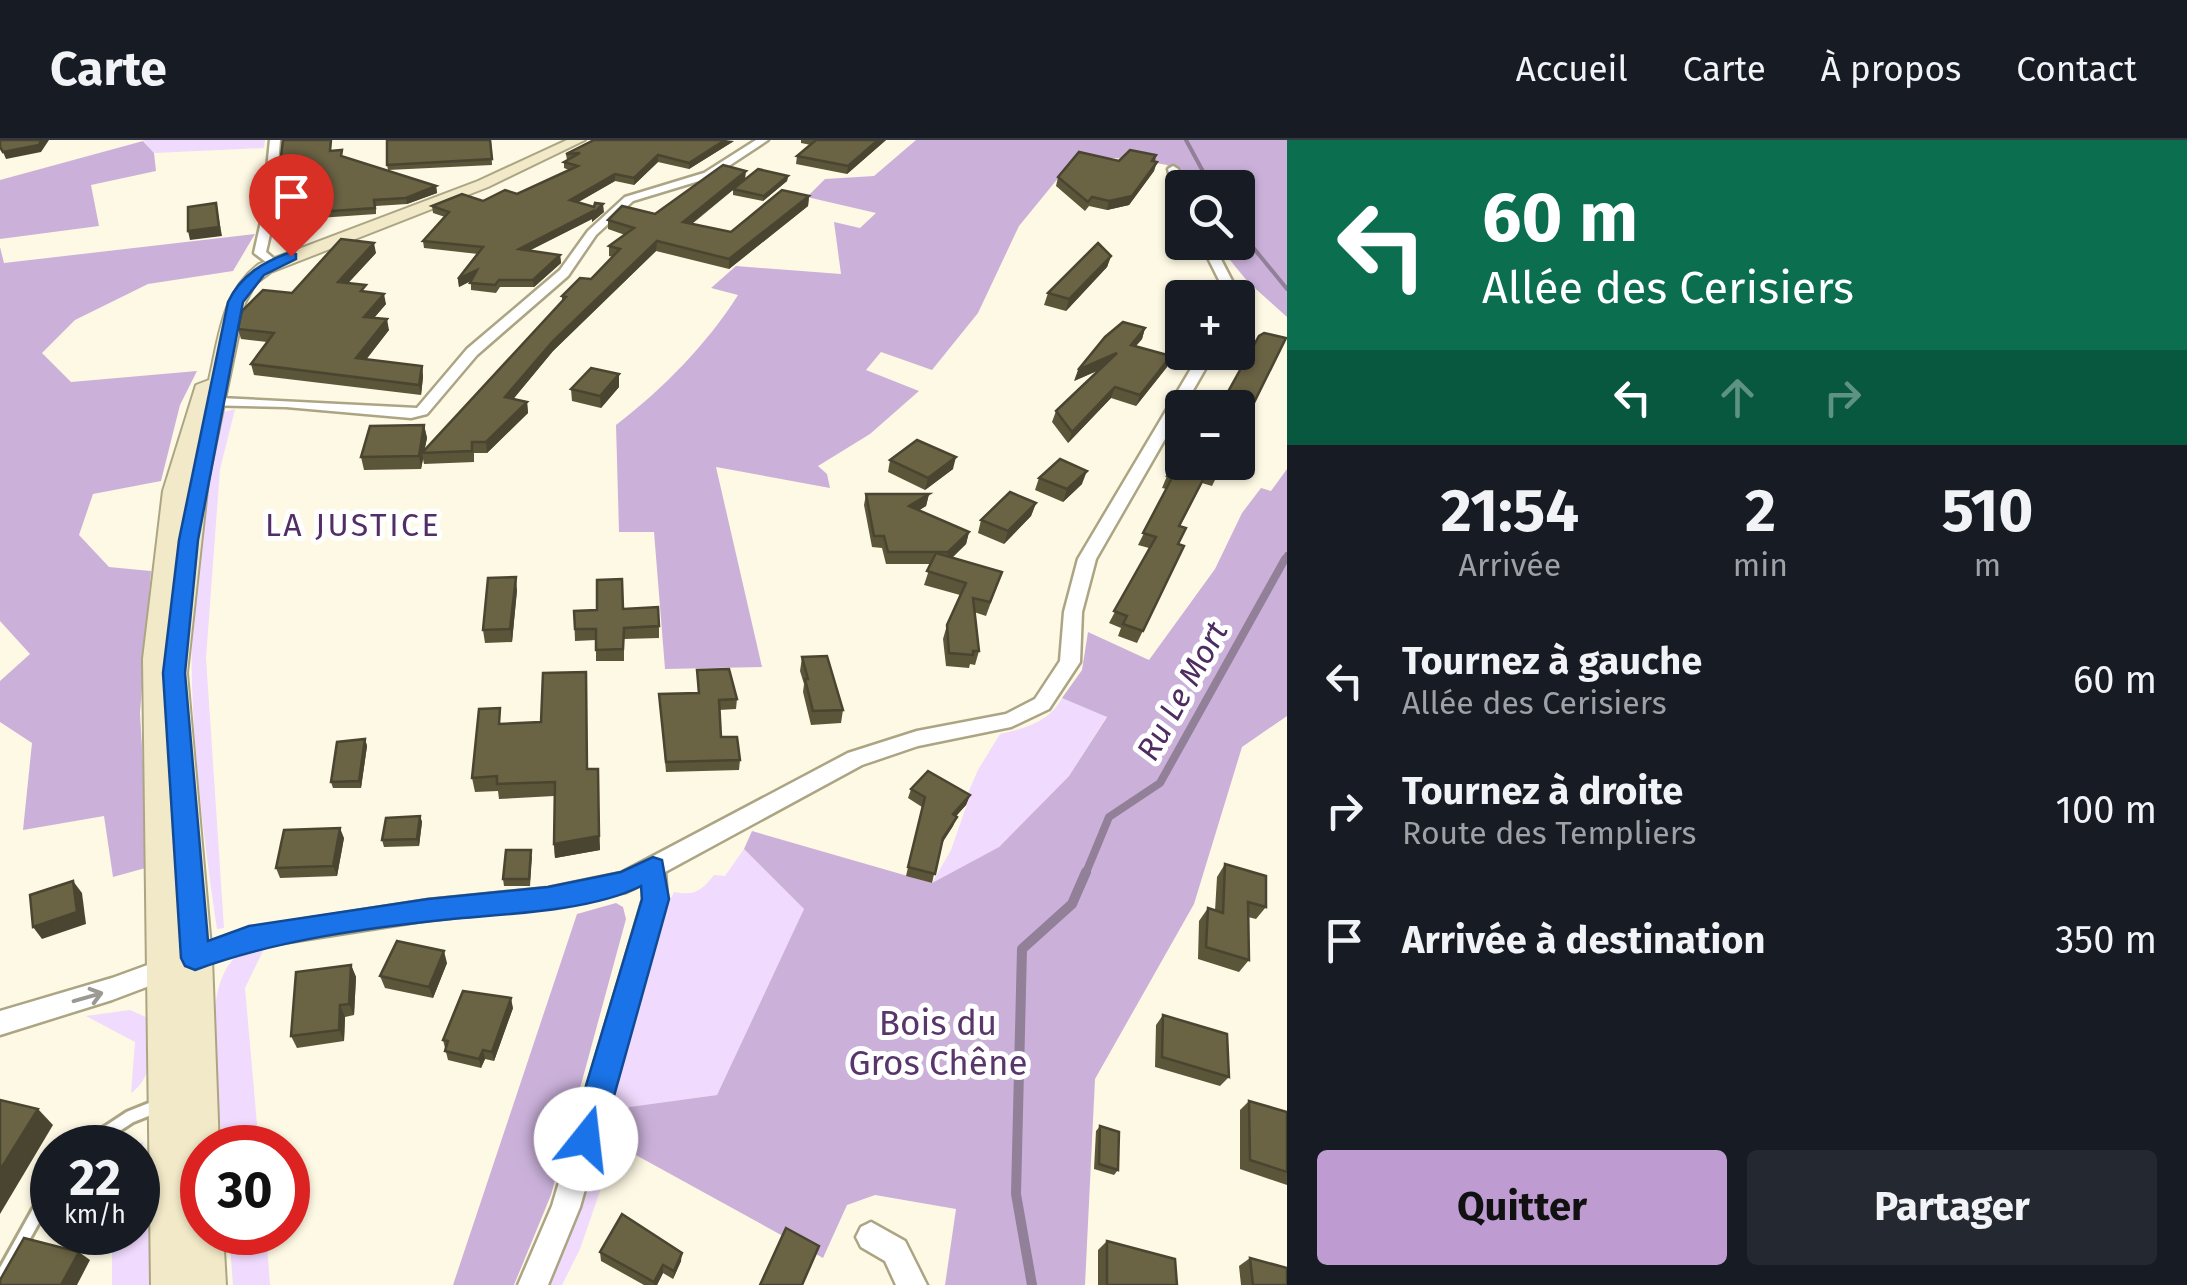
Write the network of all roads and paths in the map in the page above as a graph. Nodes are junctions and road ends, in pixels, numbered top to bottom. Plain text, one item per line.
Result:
1 (276, 140) edge
2 (578, 140) edge
3 (763, 140) edge
4 (270, 262) junction
5 (1198, 370) edge
6 (209, 401) junction
7 (653, 868) junction
8 (181, 963) junction
9 (4, 1021) edge
10 (182, 1100) junction
11 (117, 1125) edge
12 (186, 1125) edge
13 (30, 1226) edge
14 (871, 1237) dead end
15 (204, 1255) edge
16 (0, 1280) edge
17 (172, 1285) edge
18 (205, 1285) edge
19 (532, 1285) edge
20 (912, 1285) edge

1 - 4 street
2 - 4 main road
3 - 6 street
4 - 6 main road
5 - 7 street
6 - 8 main road
7 - 8 street
7 - 19 street
9 -> 8 street
8 - 10 main road
10 - 11 lane
10 - 12 main road
10 - 17 main road
13 - 16 lane
14 - 20 street
15 - 18 main road

